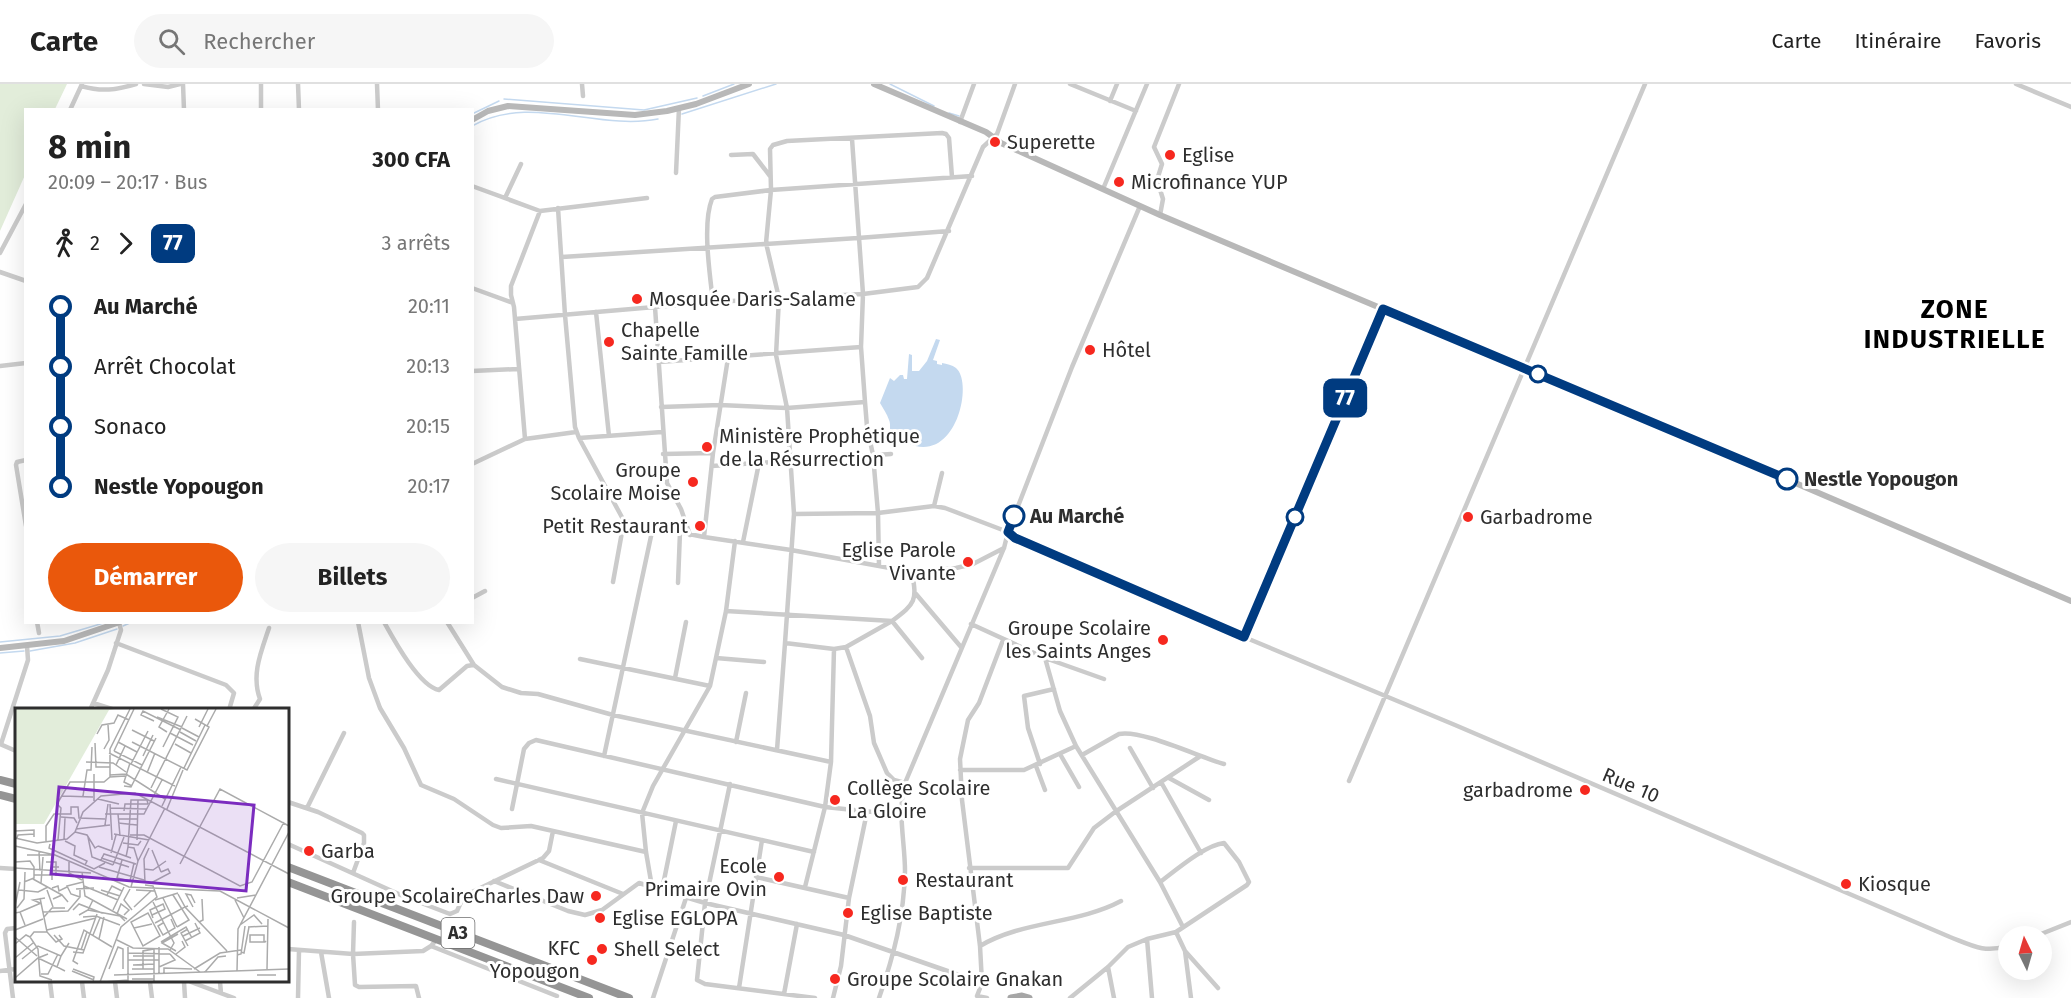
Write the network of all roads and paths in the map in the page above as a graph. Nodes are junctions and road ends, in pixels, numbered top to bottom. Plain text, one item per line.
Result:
1 (136, 84) edge
2 (144, 84) edge
3 (181, 84) edge
4 (261, 84) edge
5 (298, 84) edge
6 (377, 84) edge
7 (582, 84) edge
8 (749, 84) edge
9 (874, 84) edge
10 (974, 84) edge
11 (1015, 84) edge
12 (1070, 84) edge
13 (1117, 84) edge
14 (1147, 84) edge
15 (1179, 84) edge
16 (1645, 84) edge
17 (2016, 84) edge
18 (82, 85) edge
19 (583, 96) dead end
20 (1110, 101) junction
21 (2071, 107) edge
22 (71, 108) edge
23 (184, 108) edge
24 (261, 108) edge
25 (299, 108) edge
26 (378, 108) edge
27 (679, 108) junction
28 (1136, 111) junction
29 (474, 119) edge
30 (960, 122) junction
31 (993, 138) junction
32 (852, 139) junction
33 (731, 155) dead end
34 (521, 165) dead end
35 (676, 173) dead end
36 (770, 176) junction
37 (972, 176) junction
38 (952, 177) junction
39 (855, 184) junction
40 (474, 187) edge
41 (1103, 189) junction
42 (771, 190) junction
43 (506, 198) junction
44 (647, 198) dead end
45 (1140, 206) junction
46 (558, 208) junction
47 (540, 211) junction
48 (1160, 215) junction
49 (23, 217) edge
50 (949, 231) junction
51 (858, 238) junction
52 (766, 243) junction
53 (708, 247) junction
54 (0, 253) edge
55 (562, 257) junction
56 (0, 272) edge
57 (24, 280) edge
58 (474, 289) edge
59 (863, 294) junction
60 (779, 298) junction
61 (713, 302) junction
62 (513, 303) junction
63 (655, 307) junction
64 (596, 312) junction
65 (565, 315) junction
66 (515, 319) junction
67 (861, 347) junction
68 (776, 355) junction
69 (728, 358) junction
70 (659, 362) junction
71 (24, 363) edge
72 (0, 366) edge
73 (518, 369) junction
74 (1525, 369) junction
75 (474, 371) edge
76 (865, 402) junction
77 (720, 405) junction
78 (661, 407) junction
79 (787, 408) junction
80 (662, 432) junction
81 (578, 435) junction
82 (609, 435) junction
83 (525, 439) junction
84 (713, 453) junction
85 (663, 454) junction
86 (891, 454) dead end
87 (873, 455) junction
88 (24, 460) edge
89 (789, 460) junction
90 (474, 463) edge
91 (759, 463) junction
92 (712, 465) junction
93 (942, 472) dead end
94 (934, 506) junction
95 (878, 513) junction
96 (24, 514) edge
97 (794, 514) junction
98 (624, 521) junction
99 (653, 526) junction
100 (680, 532) junction
101 (1008, 532) junction
102 (690, 535) junction
103 (704, 537) junction
104 (735, 541) junction
105 (743, 542) junction
106 (1004, 548) junction
107 (791, 550) junction
108 (879, 566) junction
109 (912, 572) junction
110 (614, 582) dead end
111 (678, 583) dead end
112 (485, 591) dead end
113 (916, 594) junction
114 (474, 597) edge
115 (2071, 601) edge
116 (726, 611) junction
117 (787, 615) junction
118 (892, 621) junction
119 (686, 622) dead end
120 (37, 624) edge
121 (117, 624) edge
122 (120, 624) edge
123 (358, 624) edge
124 (385, 624) edge
125 (448, 624) edge
126 (971, 624) junction
127 (269, 628) dead end
128 (39, 633) dead end
129 (1003, 640) junction
130 (116, 643) junction
131 (785, 643) junction
132 (27, 646) junction
133 (846, 647) junction
134 (961, 647) junction
135 (0, 648) edge
136 (834, 649) junction
137 (716, 658) junction
138 (922, 658) dead end
139 (1045, 658) junction
140 (580, 659) dead end
141 (764, 662) dead end
142 (474, 665) junction
143 (623, 669) junction
144 (675, 678) junction
145 (1104, 680) dead end
146 (710, 686) junction
147 (1054, 689) junction
148 (746, 693) dead end
149 (1385, 696) junction
150 (93, 703) junction
151 (91, 708) edge
152 (109, 708) edge
153 (230, 708) edge
154 (254, 708) edge
155 (613, 715) junction
156 (685, 731) junction
157 (344, 733) dead end
158 (736, 742) junction
159 (0, 744) edge
160 (1076, 746) junction
161 (1130, 748) dead end
162 (777, 750) junction
163 (15, 751) edge
164 (1060, 754) junction
165 (1082, 755) junction
166 (604, 756) junction
167 (1199, 757) junction
168 (831, 762) junction
169 (1224, 764) dead end
170 (1038, 765) junction
171 (662, 769) junction
172 (960, 770) junction
173 (1168, 778) junction
174 (0, 780) edge
175 (496, 780) dead end
176 (1348, 781) dead end
177 (1161, 782) junction
178 (905, 783) junction
179 (15, 784) edge
180 (516, 784) junction
181 (730, 784) junction
182 (1079, 787) dead end
183 (1153, 788) junction
184 (1045, 790) dead end
185 (0, 795) edge
186 (15, 799) edge
187 (1209, 800) dead end
188 (290, 803) edge
189 (825, 807) junction
190 (307, 808) junction
191 (512, 809) dead end
192 (867, 812) junction
193 (1115, 812) junction
194 (642, 813) junction
195 (902, 815) junction
196 (676, 821) junction
197 (719, 830) junction
198 (553, 831) junction
199 (762, 840) junction
200 (290, 845) edge
201 (646, 852) junction
202 (814, 852) junction
203 (1201, 853) junction
204 (539, 860) junction
205 (0, 868) edge
206 (290, 868) edge
207 (969, 868) junction
208 (15, 869) edge
209 (353, 873) junction
210 (756, 877) junction
211 (494, 881) junction
212 (1160, 882) junction
213 (290, 883) edge
214 (651, 887) junction
215 (805, 887) junction
216 (662, 890) junction
217 (623, 894) junction
218 (686, 898) junction
219 (849, 898) junction
220 (1122, 901) dead end
221 (705, 903) junction
222 (750, 914) junction
223 (354, 922) dead end
224 (2071, 922) edge
225 (797, 924) junction
226 (1183, 927) junction
227 (15, 928) edge
228 (2052, 930) edge
229 (1176, 932) junction
230 (844, 935) junction
231 (437, 939) junction
232 (1147, 939) junction
233 (431, 946) junction
234 (980, 946) junction
235 (1998, 948) edge
236 (290, 949) edge
237 (298, 950) junction
238 (1185, 951) junction
239 (321, 952) junction
240 (895, 952) junction
241 (353, 954) junction
242 (1108, 967) junction
243 (15, 969) edge
244 (9, 970) junction
245 (0, 971) edge
246 (50, 983) edge
247 (82, 983) edge
248 (115, 983) edge
249 (150, 983) edge
250 (184, 983) edge
251 (196, 983) edge
252 (220, 983) edge
253 (550, 983) junction
254 (982, 983) junction
255 (739, 988) junction
256 (1218, 988) dead end
257 (221, 993) junction
258 (784, 994) junction
259 (557, 996) dead end
260 (977, 997) edge
261 (13, 998) edge
262 (52, 998) edge
263 (84, 998) edge
264 (117, 998) edge
265 (152, 998) edge
266 (185, 998) edge
267 (234, 998) edge
268 (298, 998) edge
269 (329, 998) edge
270 (419, 998) edge
271 (568, 998) edge
272 (589, 998) edge
273 (629, 998) edge
274 (652, 998) edge
275 (815, 998) edge
276 (833, 998) edge
277 (879, 998) edge
278 (987, 998) edge
279 (1011, 998) edge
280 (1029, 998) edge
281 (1070, 998) edge
282 (1114, 998) edge
283 (1152, 998) edge
284 (1191, 998) edge

1 - 18 street
2 - 3 street
3 - 23 street
4 - 24 street
5 - 25 street
6 - 26 street
7 - 19 street
8 - 27 street
9 - 30 street
10 - 30 street
11 - 31 street
12 - 20 street
13 - 20 street
14 - 28 street
15 - 48 street
16 - 74 street
17 - 21 street
18 - 22 street
20 - 28 street
27 - 29 street
27 - 35 street
28 - 41 street
30 - 31 street
31 - 37 street
31 - 41 street
32 - 36 street
32 - 38 street
32 - 39 street
33 - 36 street
34 - 43 street
36 - 42 street
37 - 38 street
37 - 50 street
38 - 39 street
39 - 42 street
39 - 51 street
40 - 43 street
41 - 45 street
42 - 52 street
42 - 53 street
43 - 47 street
44 - 46 street
45 - 48 street
45 - 101 street
46 - 47 street
46 - 55 street
47 - 62 street
48 - 74 street
49 - 54 street
50 - 51 street
50 - 59 street
51 - 52 street
51 - 59 street
52 - 53 street
52 - 60 street
53 - 55 street
53 - 61 street
55 - 65 street
56 - 57 street
58 - 62 street
59 - 60 street
59 - 67 street
60 - 61 street
60 - 68 street
61 - 63 street
62 - 66 street
63 - 64 street
63 - 70 street
64 - 65 street
64 - 82 street
65 - 66 street
65 - 81 street
66 - 73 street
67 - 68 street
67 - 76 street
68 - 69 street
68 - 79 street
69 - 70 street
69 - 77 street
70 - 78 street
71 - 72 street
73 - 75 street
73 - 83 street
74 - 115 street
74 - 149 street
76 - 79 street
76 - 87 street
77 - 78 street
77 - 79 street
77 - 84 street
78 - 80 street
79 - 89 street
80 - 82 street
80 - 85 street
81 - 82 street
81 - 83 street
81 - 98 street
83 - 90 street
84 - 85 street
84 - 92 street
85 - 102 street
86 - 87 street
87 - 89 street
87 - 95 street
88 - 96 street
89 - 91 street
89 - 97 street
91 - 92 street
91 - 105 street
92 - 103 street
93 - 94 street
94 - 95 street
94 - 101 street, Rue 10
95 - 97 street
95 - 108 street
97 - 107 street
98 - 99 street
98 - 110 street
99 - 100 street
99 - 143 street
100 - 102 street
100 - 111 street
101 - 106 street
101 - 149 street, Rue 10
102 - 103 street
103 - 104 street
104 - 105 street
104 - 116 street
105 - 107 street
106 - 109 street
106 - 126 street
107 - 108 street
107 - 117 street
108 - 109 street
109 - 113 street
112 - 114 street
113 - 118 street
113 - 134 street
116 - 117 street
116 - 137 street
117 - 118 street
117 - 131 street
118 - 133 street
118 - 138 street
119 - 144 street
120 - 128 street
121 - 132 street
122 - 130 street
123 - 198 street
124 - 142 street
125 - 142 street
126 - 129 street
126 - 134 street
127 - 154 street
129 - 139 street
129 - 172 street
130 - 150 street
130 - 153 street
131 - 136 street
131 - 162 street
132 - 135 street
132 - 159 street
133 - 136 street
133 - 178 street
134 - 178 street
136 - 168 street
137 - 141 street
137 - 146 street
139 - 145 street
139 - 147 street
140 - 143 street
142 - 155 street
143 - 144 street
143 - 155 street
144 - 146 street
146 - 156 street
147 - 160 street
147 - 170 street
148 - 158 street
149 - 176 street
149 - 235 street, Rue 10
150 - 151 street
150 - 152 street
155 - 156 street
155 - 166 street
156 - 158 street
156 - 171 street
157 - 190 street
158 - 162 street
159 - 163 street
160 - 164 street
160 - 165 street
161 - 183 street
162 - 168 street
164 - 170 street
164 - 182 street
165 - 167 street
165 - 193 street
166 - 171 street
166 - 180 street
167 - 169 street
167 - 173 street
168 - 189 street
170 - 172 street
170 - 184 street
171 - 181 street
171 - 194 street
172 - 207 street
173 - 177 street
173 - 187 street
174 - 179 highway
175 - 180 street
177 - 183 street
177 - 203 street
178 - 195 street
180 - 191 street
180 - 194 street
181 - 189 street
181 - 197 street
183 - 193 street
185 - 186 highway
188 - 190 street
189 - 192 street
189 - 202 street
190 - 209 street
192 - 195 street
192 - 219 street
193 - 207 street
193 - 212 street
194 - 196 street
194 - 201 street
195 - 240 street
196 - 197 street
196 - 216 street
197 - 199 street
197 - 221 street
198 - 201 street
198 - 204 street
199 - 202 street
199 - 210 street
200 - 209 street
201 - 214 street
202 - 215 street
203 - 212 street
203 - 226 street
204 - 211 street
204 - 217 street
205 - 208 street
206 - 273 highway, A3
207 - 234 street
209 - 211 street
210 - 215 street
210 - 222 street
211 - 217 street
212 - 226 street
213 - 231 highway, A3
214 - 216 street
214 - 217 street
215 - 219 street
216 - 218 street
218 - 221 street
218 - 274 street
219 - 230 street
220 - 234 street
221 - 222 street
221 - 255 street
222 - 225 street
222 - 255 street
223 - 241 street
224 - 228 street
225 - 230 street
225 - 258 street
226 - 229 street
227 - 244 street
229 - 232 street
229 - 238 street
230 - 240 street
230 - 276 street
231 - 233 street
231 - 253 highway, A3
232 - 242 street
232 - 283 street
233 - 241 street
233 - 259 street
234 - 254 street
236 - 237 street
237 - 239 street
237 - 268 street
238 - 256 street
238 - 284 street
239 - 241 street
239 - 269 street
240 - 254 street
240 - 277 street
241 - 270 street
242 - 281 street
242 - 282 street
243 - 244 street
244 - 245 street
244 - 261 street
246 - 262 street
247 - 263 street
248 - 264 street
249 - 265 street
250 - 266 street
251 - 257 street
252 - 257 street
253 - 271 highway
253 - 272 highway, A3
254 - 260 street
255 - 258 street
257 - 267 street
258 - 275 street
260 - 278 street
279 - 280 main road

